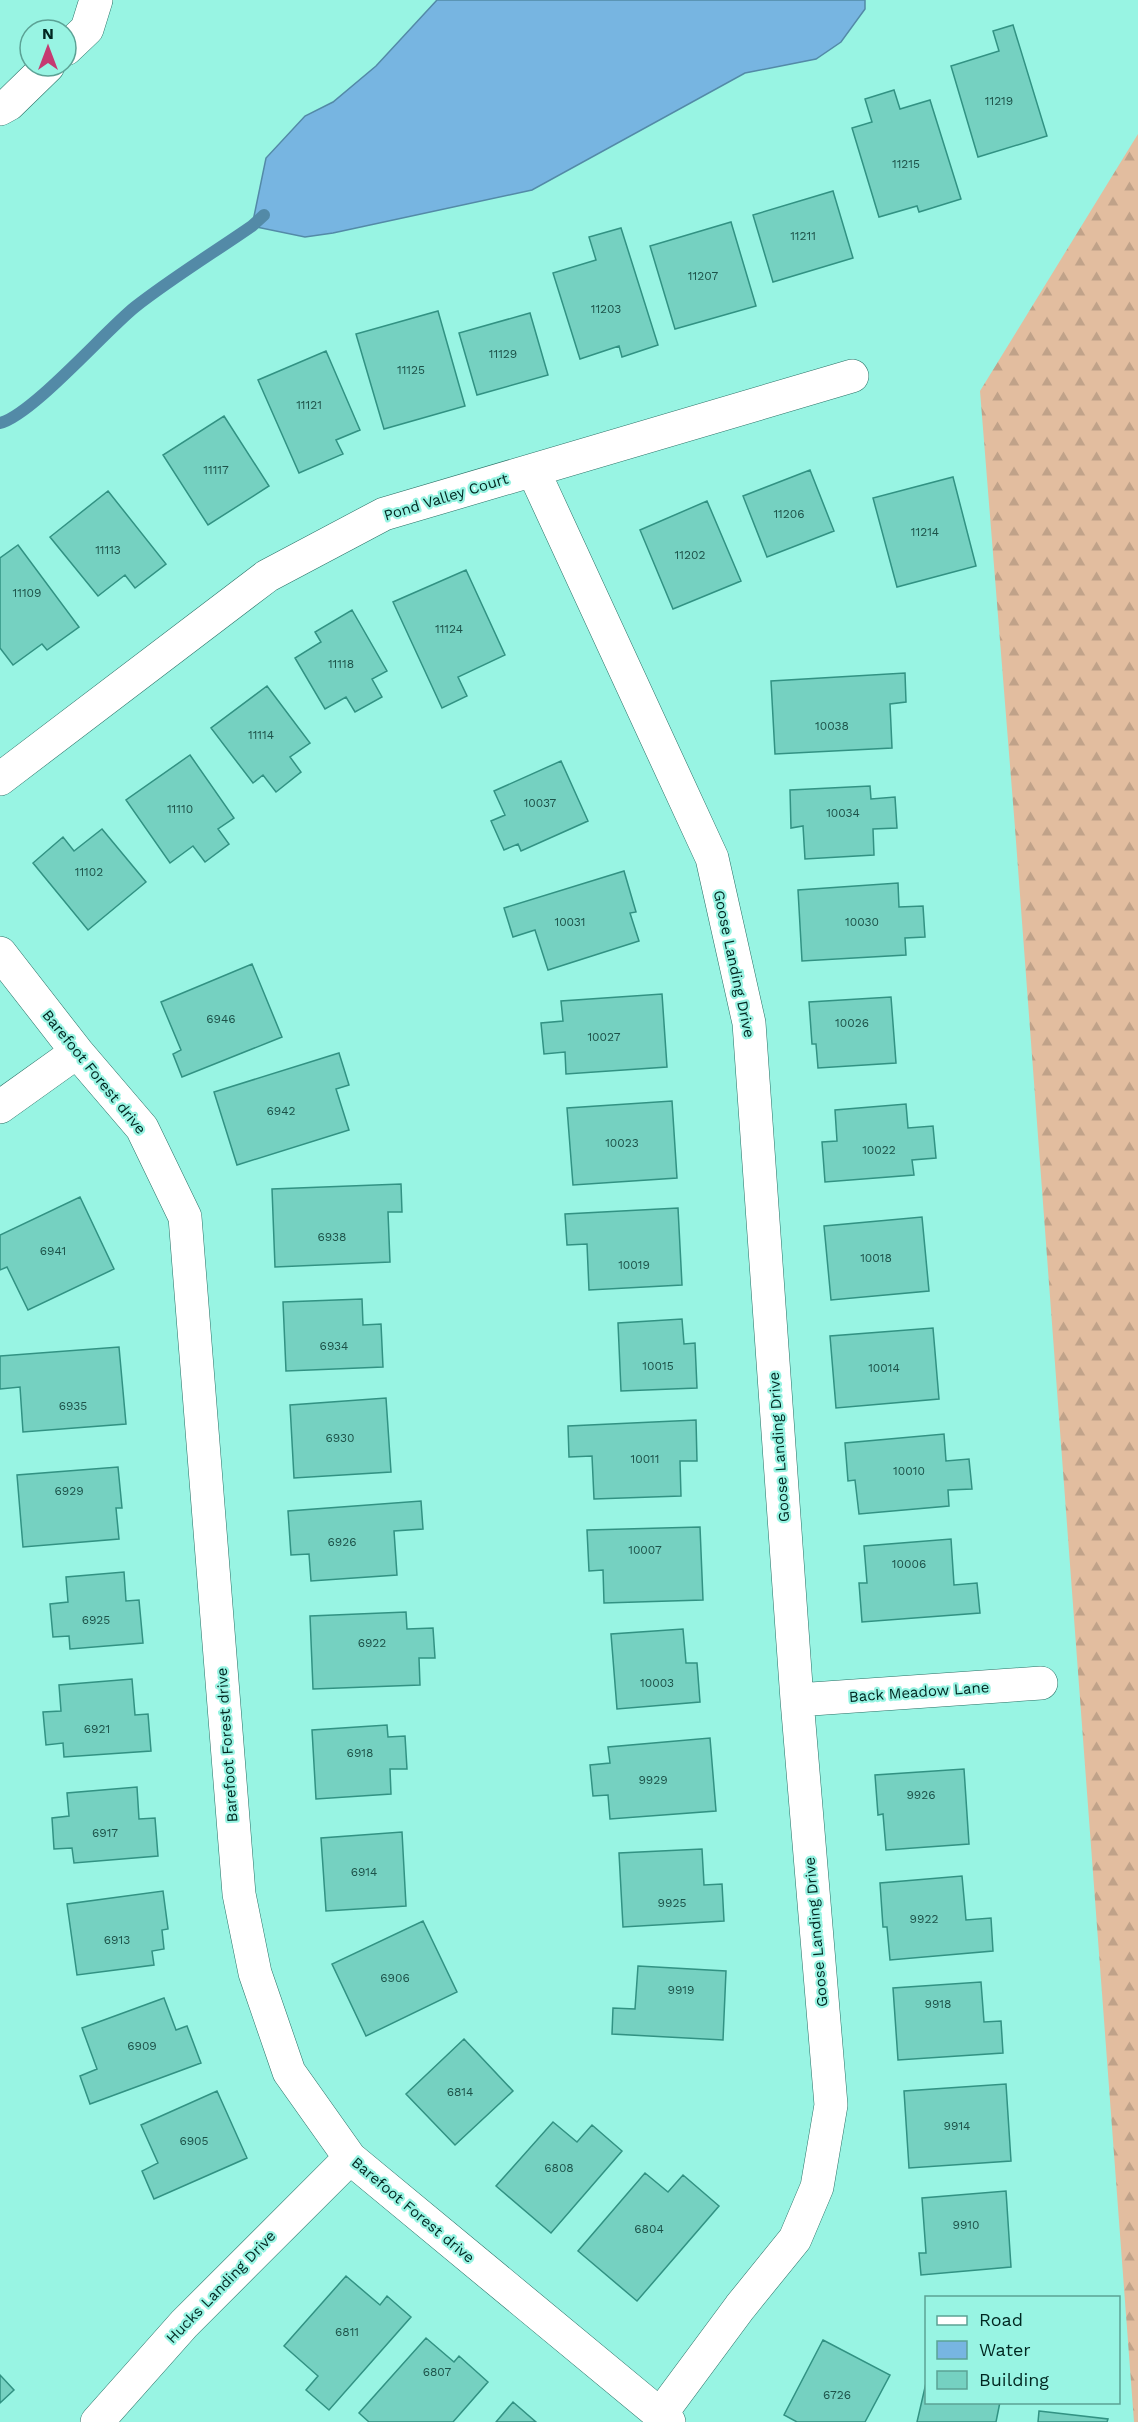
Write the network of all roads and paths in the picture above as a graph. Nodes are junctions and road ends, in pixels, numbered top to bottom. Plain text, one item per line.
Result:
1 (96, 0) edge
2 (78, 38) edge
3 (36, 78) edge
4 (0, 110) edge
5 (852, 376) dead end
6 (533, 470) junction
7 (0, 780) edge
8 (0, 953) edge
9 (77, 1052) junction
10 (0, 1107) edge
11 (1041, 1683) dead end
12 (797, 1700) junction
13 (350, 2158) junction
14 (664, 2419) edge
15 (97, 2422) edge

1 - 2 street
3 - 4 street
5 - 6 street, Pond Valley Court
6 - 7 street, Pond Valley Court
6 - 12 street, Goose Landing Drive
8 - 9 street, Barefoot Forest drive
9 - 10 street
9 - 13 street, Barefoot Forest drive
11 - 12 street, Back Meadow Lane
12 - 14 street, Goose Landing Drive
13 - 14 street, Barefoot Forest drive
13 - 15 street, Hucks Landing Drive

